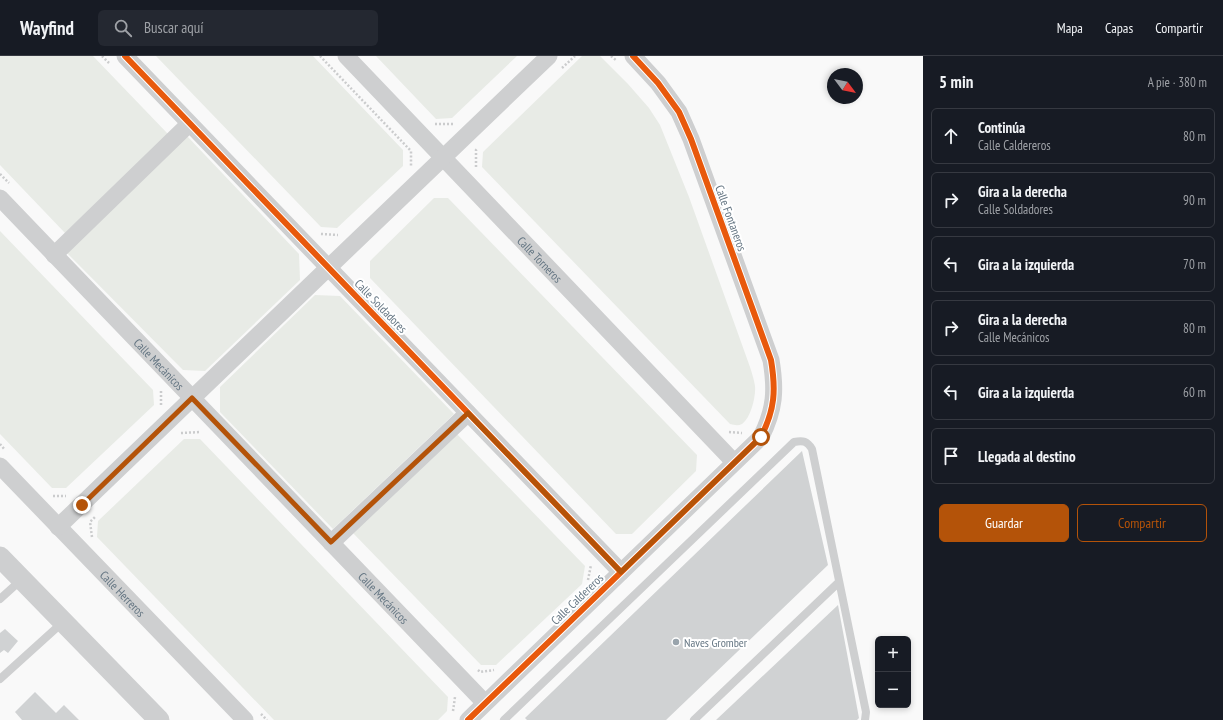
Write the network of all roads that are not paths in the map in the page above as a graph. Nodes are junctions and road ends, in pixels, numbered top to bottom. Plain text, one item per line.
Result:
1 (125, 56) edge
2 (346, 56) edge
3 (549, 56) edge
4 (627, 61) edge
5 (190, 124) junction
6 (443, 159) junction
7 (0, 198) edge
8 (54, 255) junction
9 (328, 267) junction
10 (192, 398) junction
11 (773, 402) joint
12 (468, 413) junction
13 (5, 460) edge
14 (734, 462) junction
15 (58, 527) junction
16 (331, 542) junction
17 (0, 557) edge
18 (621, 572) junction
19 (22, 580) junction
20 (840, 582) junction
21 (0, 599) edge
22 (63, 622) junction
23 (0, 679) edge
24 (486, 703) junction
25 (460, 718) edge
26 (159, 720) edge
27 (245, 720) edge
28 (504, 720) edge
29 (694, 720) edge
30 (865, 720) edge

1 - 5 street, Calle Soldadores
2 - 6 street, Calle Torneros
3 - 6 street
4 - 11 street, Calle Fontaneros
5 - 8 street
5 - 9 street, Calle Soldadores
6 - 9 street
6 - 14 street, Calle Torneros
7 - 8 street, Calle Mecánicos
8 - 10 street, Calle Mecánicos
9 - 10 street
9 - 12 street, Calle Soldadores
10 - 15 street
10 - 16 street, Calle Mecánicos
11 - 14 street, Calle Caldereros
12 - 16 street
12 - 18 street, Calle Soldadores
13 - 15 street, Calle Herreros
14 - 18 street, Calle Caldereros
15 - 27 street, Calle Herreros
16 - 24 street, Calle Mecánicos
17 - 19 street
18 - 24 street, Calle Caldereros
19 - 21 lane
19 - 22 street
20 - 28 lane
20 - 29 lane
20 - 30 lane
22 - 23 lane
22 - 26 street
24 - 25 street, Calle Caldereros

